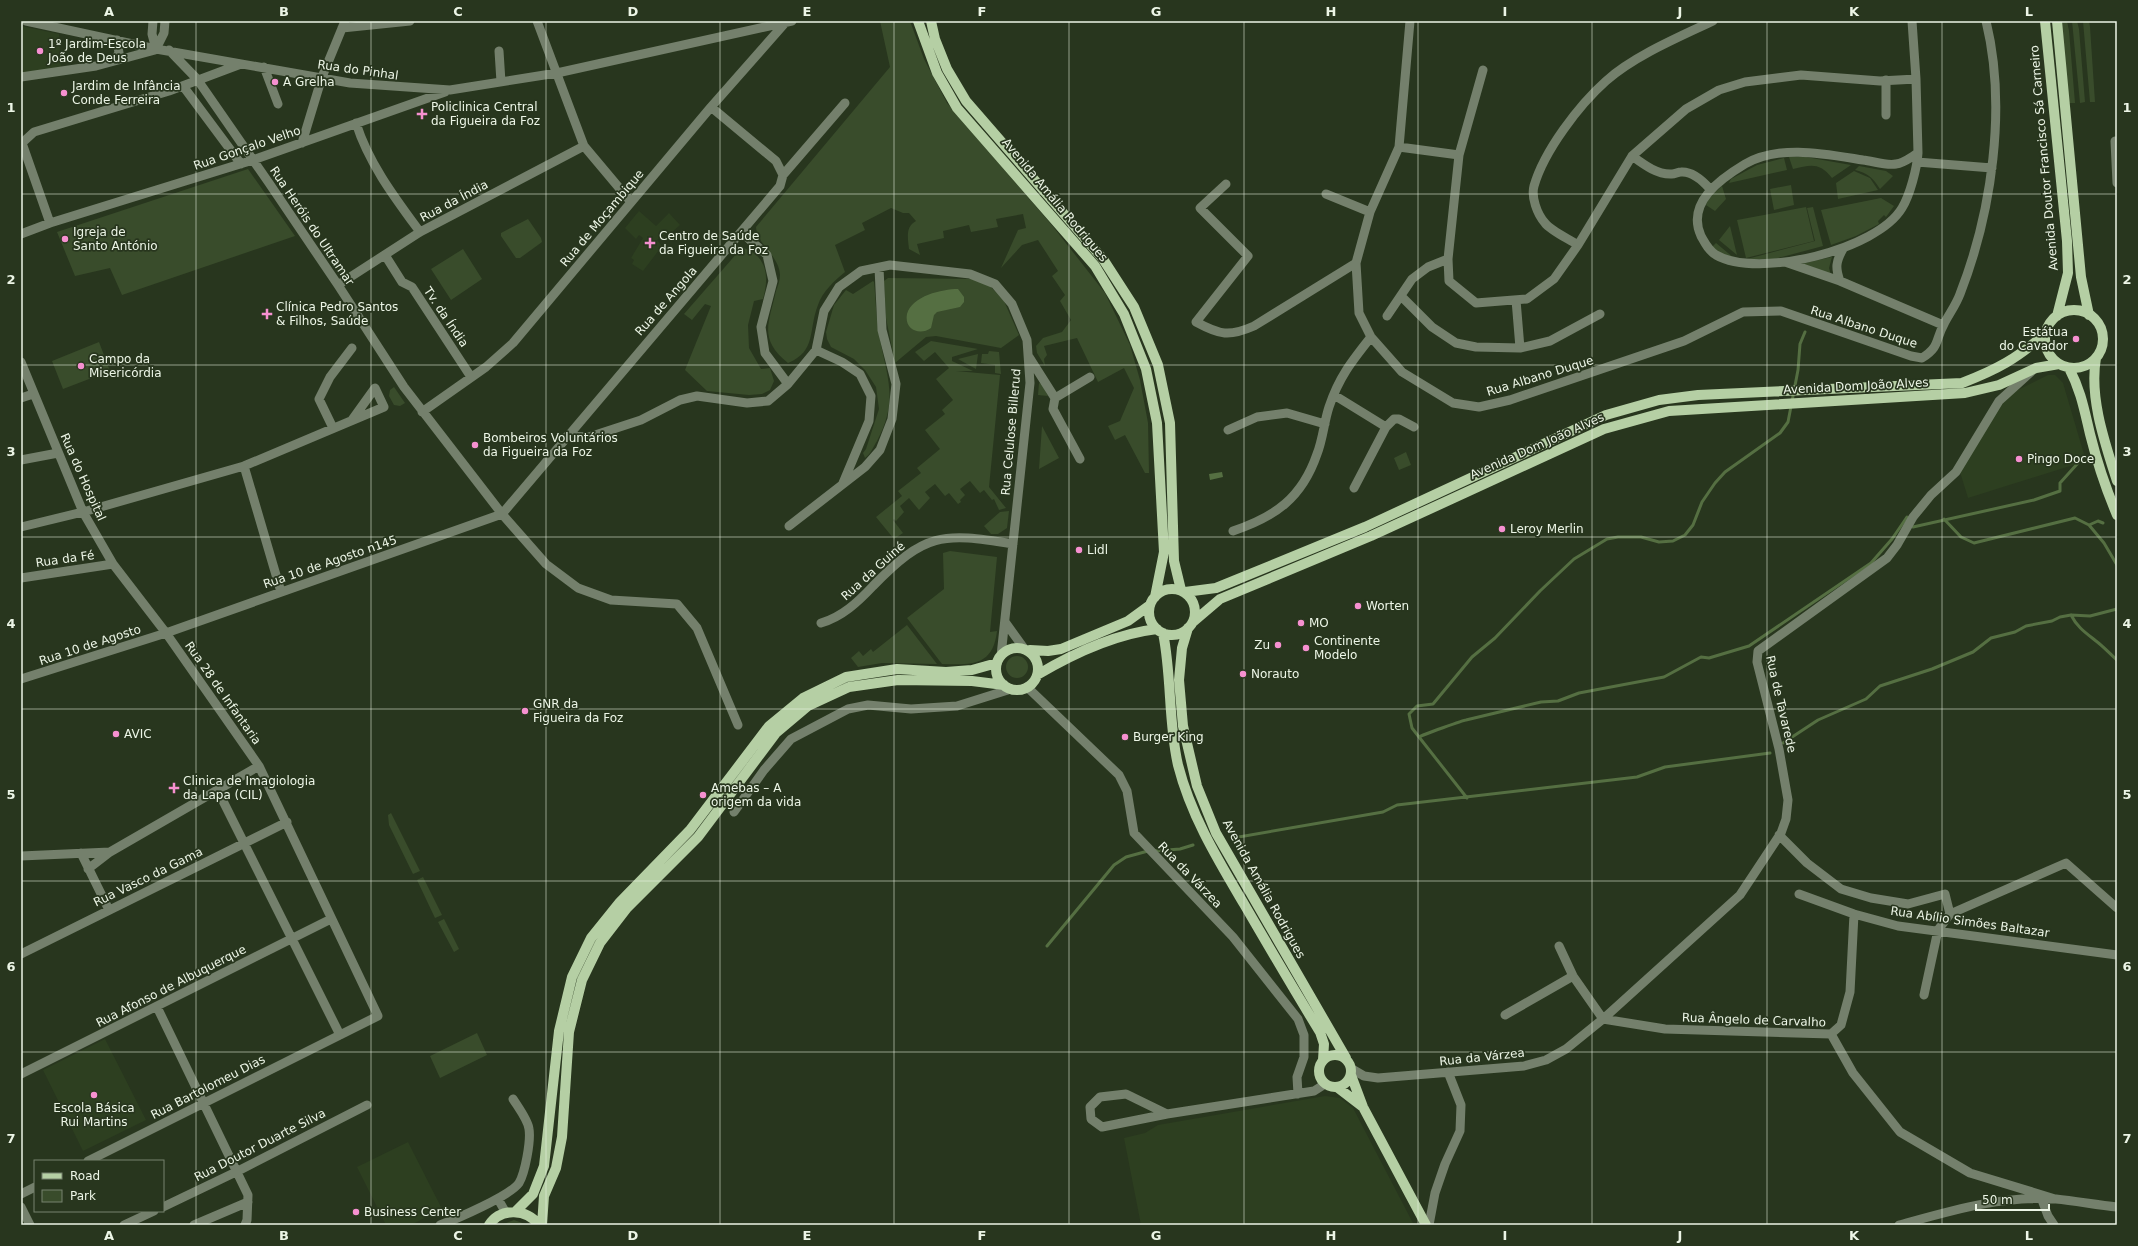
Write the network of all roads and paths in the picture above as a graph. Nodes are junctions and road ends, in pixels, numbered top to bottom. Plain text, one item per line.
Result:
1 (26, 21) edge
2 (153, 21) edge
3 (165, 21) edge
4 (410, 21) edge
5 (537, 21) edge
6 (918, 21) edge
7 (931, 21) edge
8 (1410, 21) edge
9 (1713, 21) edge
10 (1912, 21) edge
11 (1986, 21) edge
12 (2045, 21) edge
13 (2057, 21) edge
14 (788, 22) edge
15 (343, 25) edge
16 (117, 40) junction
17 (156, 49) junction
18 (169, 50) junction
19 (499, 50) dead end
20 (114, 61) junction
21 (242, 63) junction
22 (264, 67) junction
23 (1483, 70) dead end
24 (557, 73) junction
25 (21, 77) edge
26 (322, 77) junction
27 (196, 79) junction
28 (1916, 79) junction
29 (1886, 80) junction
30 (501, 82) junction
31 (183, 86) junction
32 (450, 90) junction
33 (210, 101) junction
34 (845, 103) dead end
35 (278, 104) dead end
36 (711, 107) junction
37 (200, 108) junction
38 (1886, 115) dead end
39 (356, 123) junction
40 (228, 125) junction
41 (218, 132) junction
42 (21, 143) edge
43 (302, 143) junction
44 (2116, 143) edge
45 (584, 146) junction
46 (1399, 147) junction
47 (1459, 155) junction
48 (1632, 156) junction
49 (1917, 158) junction
50 (253, 160) junction
51 (241, 164) junction
52 (1992, 168) junction
53 (783, 175) junction
54 (2117, 183) edge
55 (1226, 184) dead end
56 (1710, 189) junction
57 (1326, 194) dead end
58 (631, 202) junction
59 (1370, 212) junction
60 (50, 222) junction
61 (420, 232) junction
62 (741, 232) junction
63 (21, 234) edge
64 (1578, 245) junction
65 (1843, 249) junction
66 (385, 255) junction
67 (1448, 259) junction
68 (1785, 262) junction
69 (1356, 263) junction
70 (879, 268) junction
71 (1840, 281) junction
72 (338, 285) junction
73 (1402, 297) junction
74 (1516, 300) junction
75 (1600, 314) dead end
76 (2089, 315) junction
77 (1387, 316) dead end
78 (2057, 316) junction
79 (1943, 325) junction
80 (2045, 334) junction
81 (1371, 337) junction
82 (352, 348) dead end
83 (1520, 348) junction
84 (816, 350) junction
85 (1028, 355) junction
86 (2096, 358) junction
87 (21, 362) edge
88 (2058, 364) junction
89 (2036, 368) junction
90 (2069, 368) junction
91 (471, 377) junction
92 (1090, 377) dead end
93 (788, 384) junction
94 (33, 394) junction
95 (1334, 395) junction
96 (21, 398) edge
97 (1055, 398) junction
98 (422, 412) junction
99 (352, 420) dead end
100 (1325, 424) junction
101 (1386, 427) junction
102 (1414, 427) dead end
103 (333, 428) junction
104 (1228, 430) dead end
105 (567, 436) junction
106 (58, 453) junction
107 (21, 460) edge
108 (1080, 460) dead end
109 (244, 466) junction
110 (2117, 481) edge
111 (842, 484) junction
112 (1354, 488) dead end
113 (83, 512) junction
114 (502, 514) junction
115 (2117, 515) edge
116 (788, 526) dead end
117 (21, 527) edge
118 (1233, 531) dead end
119 (1013, 544) junction
120 (113, 564) junction
121 (21, 578) edge
122 (281, 592) junction
123 (1183, 592) junction
124 (1152, 601) junction
125 (1005, 622) junction
126 (821, 623) dead end
127 (1191, 625) junction
128 (1160, 631) junction
129 (166, 633) junction
130 (1027, 649) junction
131 (999, 659) junction
132 (1037, 675) junction
133 (21, 679) edge
134 (1008, 687) junction
135 (1027, 687) junction
136 (738, 725) dead end
137 (259, 766) junction
138 (218, 791) junction
139 (734, 812) dead end
140 (287, 822) junction
141 (1779, 835) junction
142 (243, 843) junction
143 (110, 852) junction
144 (80, 853) junction
145 (21, 856) edge
146 (88, 869) junction
147 (1799, 894) dead end
148 (2117, 908) edge
149 (109, 910) junction
150 (1854, 914) junction
151 (1950, 914) junction
152 (331, 919) junction
153 (1938, 930) junction
154 (292, 939) junction
155 (1559, 946) dead end
156 (21, 954) edge
157 (2117, 955) edge
158 (1573, 976) junction
159 (1924, 995) dead end
160 (157, 1007) junction
161 (1505, 1015) dead end
162 (378, 1016) joint
163 (1603, 1019) junction
164 (1831, 1034) junction
165 (340, 1035) junction
166 (1346, 1058) junction
167 (1323, 1060) junction
168 (1352, 1072) junction
169 (1448, 1072) junction
170 (21, 1074) edge
171 (1325, 1084) junction
172 (1337, 1087) junction
173 (1298, 1094) junction
174 (513, 1099) dead end
175 (202, 1104) junction
176 (367, 1105) dead end
177 (1363, 1107) junction
178 (1167, 1114) junction
179 (90, 1160) edge
180 (238, 1171) junction
181 (34, 1188) edge
182 (21, 1194) edge
183 (498, 1199) junction
184 (2055, 1199) junction
185 (2042, 1200) junction
186 (248, 1202) junction
187 (21, 1207) edge
188 (164, 1207) edge
189 (2117, 1207) edge
190 (152, 1212) edge
191 (510, 1212) junction
192 (1917, 1223) edge
193 (30, 1225) edge
194 (124, 1225) edge
195 (194, 1225) edge
196 (245, 1225) edge
197 (440, 1225) edge
198 (489, 1225) edge
199 (539, 1225) edge
200 (542, 1225) edge
201 (1426, 1225) edge
202 (1429, 1225) edge
203 (1899, 1225) edge
204 (2054, 1225) edge

1 - 16 street
2 - 17 street
3 - 17 street
4 - 15 street
5 - 24 street
6 - 124 main road, Avenida Amália Rodrigues
7 - 123 main road, Avenida Amália Rodrigues
8 - 46 street, Rua Albano Duque
9 - 64 street
10 - 28 street
11 - 52 street
12 - 78 main road, Avenida Doutor Francisco Sá Carneiro
13 - 76 main road
14 - 24 street, Rua do Pinhal
14 - 36 street, Rua de Moçambique
15 - 26 street
16 - 17 street
16 - 20 street
17 - 18 street, Rua do Pinhal
17 - 20 street
18 - 21 street, Rua do Pinhal
18 - 27 street, Rua Heróis do Ultramar
19 - 30 street
20 - 25 street
21 - 22 street, Rua do Pinhal
21 - 27 street
22 - 26 street, Rua do Pinhal
22 - 35 street
23 - 47 street
24 - 30 street, Rua do Pinhal
24 - 45 street
26 - 32 street, Rua do Pinhal
26 - 43 street
27 - 31 street
27 - 33 street, Rua Heróis do Ultramar
28 - 29 street
28 - 49 street
29 - 38 street
29 - 48 street
30 - 32 street, Rua do Pinhal
31 - 37 street
31 - 42 street
32 - 39 street, Rua Gonçalo Velho
33 - 37 street
33 - 40 street, Rua Heróis do Ultramar
34 - 53 street, Rua de Angola
36 - 53 street
36 - 58 street, Rua de Moçambique
37 - 41 street
39 - 43 street, Rua Gonçalo Velho
39 - 61 street
40 - 41 street
40 - 50 street, Rua Heróis do Ultramar
41 - 51 street
42 - 60 street
43 - 50 street, Rua Gonçalo Velho
44 - 54 street
45 - 58 street
45 - 61 street, Rua da Índia
46 - 47 street
46 - 59 street, Rua Albano Duque
47 - 67 street
48 - 56 street
48 - 64 street
49 - 52 street
49 - 56 street
49 - 65 street
50 - 51 street, Rua Gonçalo Velho
50 - 72 street, Rua Heróis do Ultramar
51 - 60 street, Rua Gonçalo Velho
52 - 79 street
53 - 62 street, Rua de Angola
55 - 69 street
56 - 68 street
57 - 59 street
58 - 91 street, Rua de Moçambique
59 - 69 street, Rua Albano Duque
60 - 63 street, Rua Gonçalo Velho
61 - 66 street, Rua da Índia
62 - 93 street
62 - 105 street, Rua de Angola
64 - 74 street
65 - 68 street
65 - 71 street
66 - 72 street, Rua da Índia
66 - 91 street, Tv. da Índia
67 - 73 street
67 - 74 street
68 - 71 street
69 - 81 street, Rua Albano Duque
70 - 84 street, Rua Celulose Billerud
70 - 85 street, Rua Celulose Billerud
70 - 111 street
71 - 79 street
72 - 98 street, Rua Heróis do Ultramar
73 - 77 street
73 - 83 street
74 - 83 street
75 - 83 street
76 - 78 main road
76 - 86 main road
78 - 80 main road
79 - 81 street, Rua Albano Duque
80 - 88 main road
80 - 123 main road, Avenida Dom João Alves
81 - 95 street
82 - 103 street
84 - 93 street, Rua Celulose Billerud
84 - 111 street
85 - 97 street
85 - 119 street, Rua Celulose Billerud
86 - 90 main road
86 - 110 main road
87 - 94 street, Rua do Hospital
88 - 89 main road, Avenida Dom João Alves
88 - 90 main road
89 - 127 main road, Avenida Dom João Alves
89 - 141 street, Rua de Tavarede
90 - 115 main road
91 - 98 street, Rua de Moçambique
92 - 97 street
93 - 105 street, Rua Celulose Billerud
94 - 96 street
94 - 106 street, Rua do Hospital
95 - 100 street
95 - 101 street
97 - 108 street
98 - 114 street, Rua Heróis do Ultramar
99 - 103 street
100 - 104 street
100 - 118 street
101 - 102 street
101 - 112 street
103 - 109 street
105 - 114 street, Rua de Angola
106 - 107 street
106 - 113 street, Rua do Hospital
109 - 113 street
109 - 122 street
111 - 116 street
113 - 117 street
113 - 120 street, Rua do Hospital
114 - 122 street, Rua 10 de Agosto n145
114 - 136 street, Rua Heróis do Ultramar
119 - 125 street, Rua Celulose Billerud
119 - 126 street, Rua da Guiné
120 - 121 street, Rua da Fé
120 - 129 street, Rua do Hospital
122 - 129 street, Rua 10 de Agosto n145
123 - 124 main road
123 - 127 main road
124 - 128 main road
124 - 130 main road
125 - 130 street
125 - 131 street, Rua Celulose Billerud
127 - 128 main road
127 - 166 main road, Avenida Amália Rodrigues
128 - 132 main road
128 - 167 main road, Avenida Amália Rodrigues
129 - 133 street, Rua 10 de Agosto
129 - 137 street, Rua 28 de Infantaria
130 - 131 main road
130 - 132 main road
131 - 134 main road
131 - 191 main road
132 - 135 main road
134 - 135 main road
134 - 139 street
134 - 200 main road
135 - 173 street, Rua da Várzea
137 - 138 street
137 - 140 street, Rua 28 de Infantaria
138 - 142 street
138 - 143 street
140 - 142 street, Rua Vasco da Gama
140 - 152 street, Rua 28 de Infantaria
141 - 151 street
141 - 163 street, Rua de Tavarede
142 - 149 street, Rua Vasco da Gama
142 - 154 street
143 - 144 street
143 - 146 street
144 - 145 street
144 - 146 street
146 - 149 street
147 - 150 street, Rua Abílio Simões Baltazar
148 - 151 street
149 - 156 street, Rua Vasco da Gama
150 - 153 street, Rua Abílio Simões Baltazar
150 - 164 street
151 - 153 street
152 - 154 street, Rua Afonso de Albuquerque
152 - 162 street, Rua 28 de Infantaria
153 - 157 street, Rua Abílio Simões Baltazar
153 - 159 street
154 - 160 street, Rua Afonso de Albuquerque
154 - 165 street
155 - 158 street
158 - 161 street
158 - 163 street
160 - 170 street, Rua Afonso de Albuquerque
160 - 175 street
162 - 165 street, Rua Bartolomeu Dias
163 - 164 street, Rua Ângelo de Carvalho
163 - 169 street, Rua da Várzea
164 - 184 street, Rua Ângelo de Carvalho
165 - 175 street, Rua Bartolomeu Dias
166 - 167 main road
166 - 168 main road
167 - 171 main road
168 - 169 street, Rua da Várzea
168 - 172 main road
168 - 177 main road
169 - 202 street
171 - 172 main road
171 - 173 street
172 - 177 main road
173 - 178 street
174 - 183 street
175 - 179 street, Rua Bartolomeu Dias
175 - 180 street
176 - 180 street, Rua Doutor Duarte Silva
177 - 201 main road
178 - 178 street
180 - 186 street
180 - 188 street, Rua Doutor Duarte Silva
181 - 182 street
183 - 191 street
183 - 197 street
184 - 185 street
184 - 189 street
185 - 192 street
185 - 204 street
186 - 195 street
186 - 196 street
187 - 193 street
190 - 194 street
191 - 198 main road
191 - 199 main road
192 - 203 street

